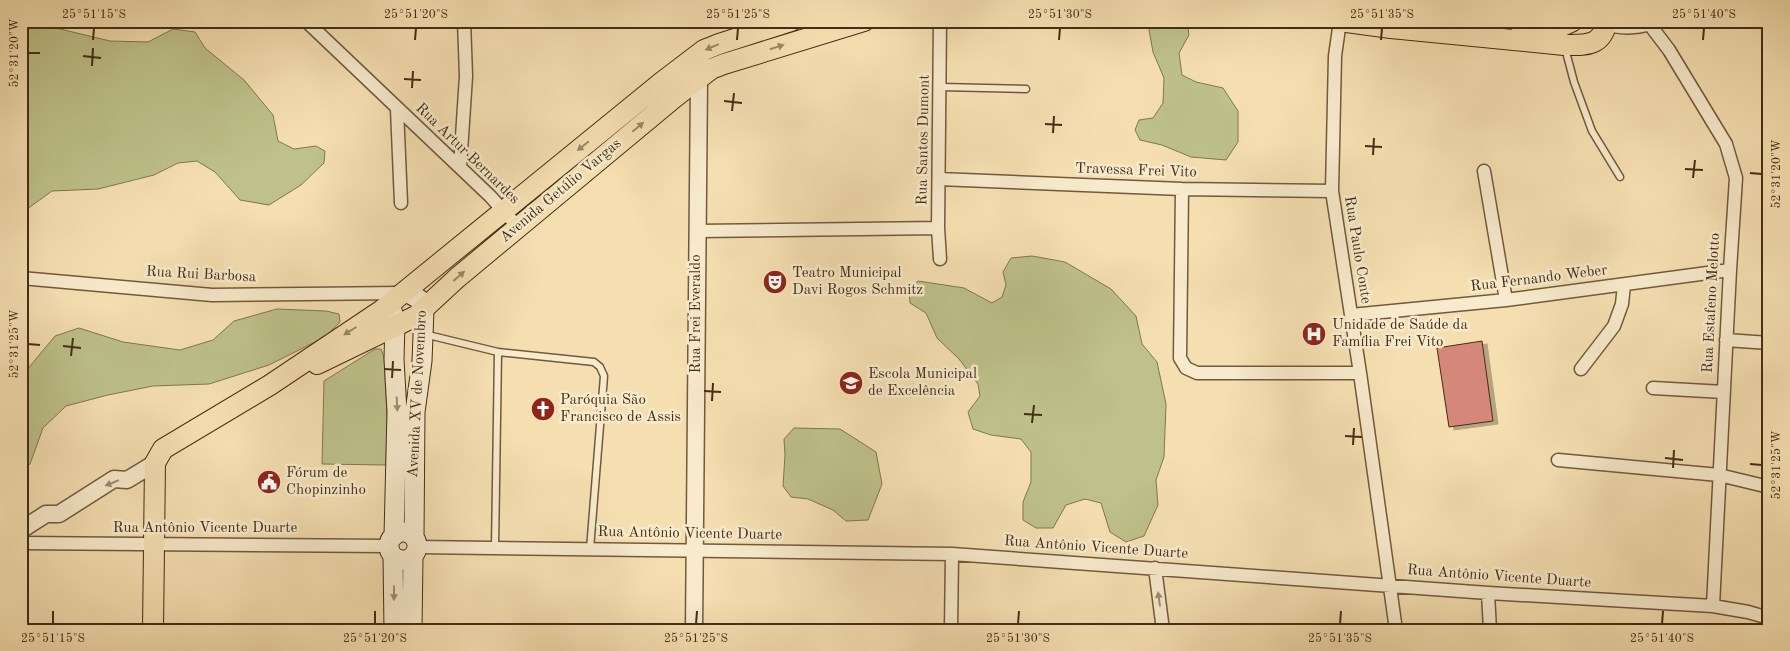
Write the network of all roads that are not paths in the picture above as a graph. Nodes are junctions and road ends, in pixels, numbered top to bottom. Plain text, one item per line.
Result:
1 (306, 21) edge
2 (464, 21) edge
3 (791, 21) edge
4 (864, 21) edge
5 (940, 21) edge
6 (1339, 21) edge
7 (1574, 21) edge
8 (1607, 22) edge
9 (1652, 23) edge
10 (771, 24) edge
11 (1504, 39) junction
12 (1584, 45) junction
13 (1564, 46) junction
14 (695, 69) junction
15 (941, 88) junction
16 (1026, 89) dead end
17 (397, 109) junction
18 (460, 167) junction
19 (1484, 171) dead end
20 (1620, 177) dead end
21 (939, 179) junction
22 (1182, 189) junction
23 (1332, 191) junction
24 (401, 203) dead end
25 (504, 211) junction
26 (518, 227) junction
27 (938, 228) junction
28 (697, 231) junction
29 (940, 259) dead end
30 (1730, 270) junction
31 (21, 278) edge
32 (1624, 285) junction
33 (392, 296) junction
34 (1506, 300) junction
35 (424, 310) junction
36 (1351, 315) junction
37 (394, 328) junction
38 (423, 334) junction
39 (1726, 340) junction
40 (1769, 343) edge
41 (498, 352) junction
42 (394, 359) junction
43 (422, 361) junction
44 (1581, 369) dead end
45 (1360, 374) junction
46 (270, 385) junction
47 (1653, 388) dead end
48 (1724, 392) junction
49 (1558, 460) dead end
50 (155, 463) junction
51 (1720, 475) junction
52 (1769, 487) edge
53 (21, 530) edge
54 (21, 544) edge
55 (154, 545) junction
56 (392, 546) junction
57 (415, 547) junction
58 (495, 548) junction
59 (590, 549) junction
60 (695, 551) junction
61 (952, 554) junction
62 (1155, 568) junction
63 (1391, 586) junction
64 (1488, 593) junction
65 (1713, 606) junction
66 (1769, 618) edge
67 (153, 630) edge
68 (394, 630) edge
69 (412, 630) edge
70 (694, 630) edge
71 (951, 630) edge
72 (1163, 630) edge
73 (1396, 630) edge
74 (1490, 630) edge

1 - 17 street, Rua Artur Bernardes
2 - 18 street
3 - 10 main road, Avenida Getúlio Vargas
14 -> 4 main road, Avenida Getúlio Vargas
5 - 15 street, Rua Santos Dumont
6 - 11 main road
6 - 23 street, Rua Paulo Conte
7 - 11 main road
7 - 12 main road
8 - 9 street
8 - 12 main road
9 - 30 street, Rua Estafeno Melotto
10 -> 14 main road, Avenida Getúlio Vargas
11 - 13 main road
12 - 13 main road
13 - 20 lane
14 -> 25 main road, Avenida Getúlio Vargas
26 -> 14 main road, Avenida Getúlio Vargas
14 - 28 street, Rua Frei Everaldo
15 - 16 lane
15 - 21 street, Rua Santos Dumont
17 - 18 street, Rua Artur Bernardes
17 - 24 street
18 - 25 street, Rua Artur Bernardes
19 - 34 street
21 - 22 street, Travessa Frei Vito
21 - 27 street, Rua Santos Dumont
22 - 23 street, Travessa Frei Vito
22 - 45 street
23 - 36 street, Rua Paulo Conte
25 - 26 street, Rua Artur Bernardes
25 - 33 main road, Avenida Getúlio Vargas
35 -> 26 main road, Avenida Getúlio Vargas
27 - 28 street
27 - 29 street, Rua Santos Dumont
28 - 60 street, Rua Frei Everaldo
30 - 32 street, Rua Fernando Weber
30 - 39 street, Rua Estafeno Melotto
31 - 33 street, Rua Rui Barbosa
32 - 34 street, Rua Fernando Weber
32 - 44 street
33 - 35 main road, Avenida XV de Novembro
33 - 37 main road, Avenida XV de Novembro
33 -> 46 main road, Avenida Getúlio Vargas
34 - 36 street, Rua Fernando Weber
35 - 37 main road, Avenida Getúlio Vargas
35 - 38 main road, Avenida XV de Novembro
36 - 45 street, Rua Paulo Conte
37 - 42 main road, Avenida XV de Novembro
37 - 46 main road, Avenida Getúlio Vargas
38 - 41 lane
38 - 43 main road, Avenida XV de Novembro
39 - 40 street
39 - 48 street, Rua Estafeno Melotto
41 - 58 lane
41 - 59 lane
42 - 43 main road
42 -> 56 main road, Avenida XV de Novembro
43 - 57 main road, Avenida XV de Novembro
45 - 63 street, Rua Paulo Conte
46 - 50 main road, Avenida Getúlio Vargas
47 - 48 street
48 - 51 street, Rua Estafeno Melotto
49 - 51 street
50 -> 53 street, Avenida Getúlio Vargas
50 - 55 main road
51 - 52 street
51 - 65 street, Rua Estafeno Melotto
54 - 55 street, Rua Antônio Vicente Duarte
55 - 56 street, Rua Antônio Vicente Duarte
55 - 67 main road
56 - 57 main road
56 - 57 main road
56 -> 68 main road, Avenida XV de Novembro
57 - 58 street, Rua Antônio Vicente Duarte
57 - 69 main road, Avenida XV de Novembro
58 - 59 street, Rua Antônio Vicente Duarte
59 - 60 street, Rua Antônio Vicente Duarte
60 - 61 street, Rua Antônio Vicente Duarte
60 - 70 street, Rua Frei Everaldo
61 - 62 street, Rua Antônio Vicente Duarte
61 - 71 street
62 - 63 street, Rua Antônio Vicente Duarte
72 -> 62 street
63 - 64 street, Rua Antônio Vicente Duarte
63 - 73 street, Rua Paulo Conte
64 - 65 street, Rua Antônio Vicente Duarte
64 - 74 street
65 - 66 street, Rua Antônio Vicente Duarte

